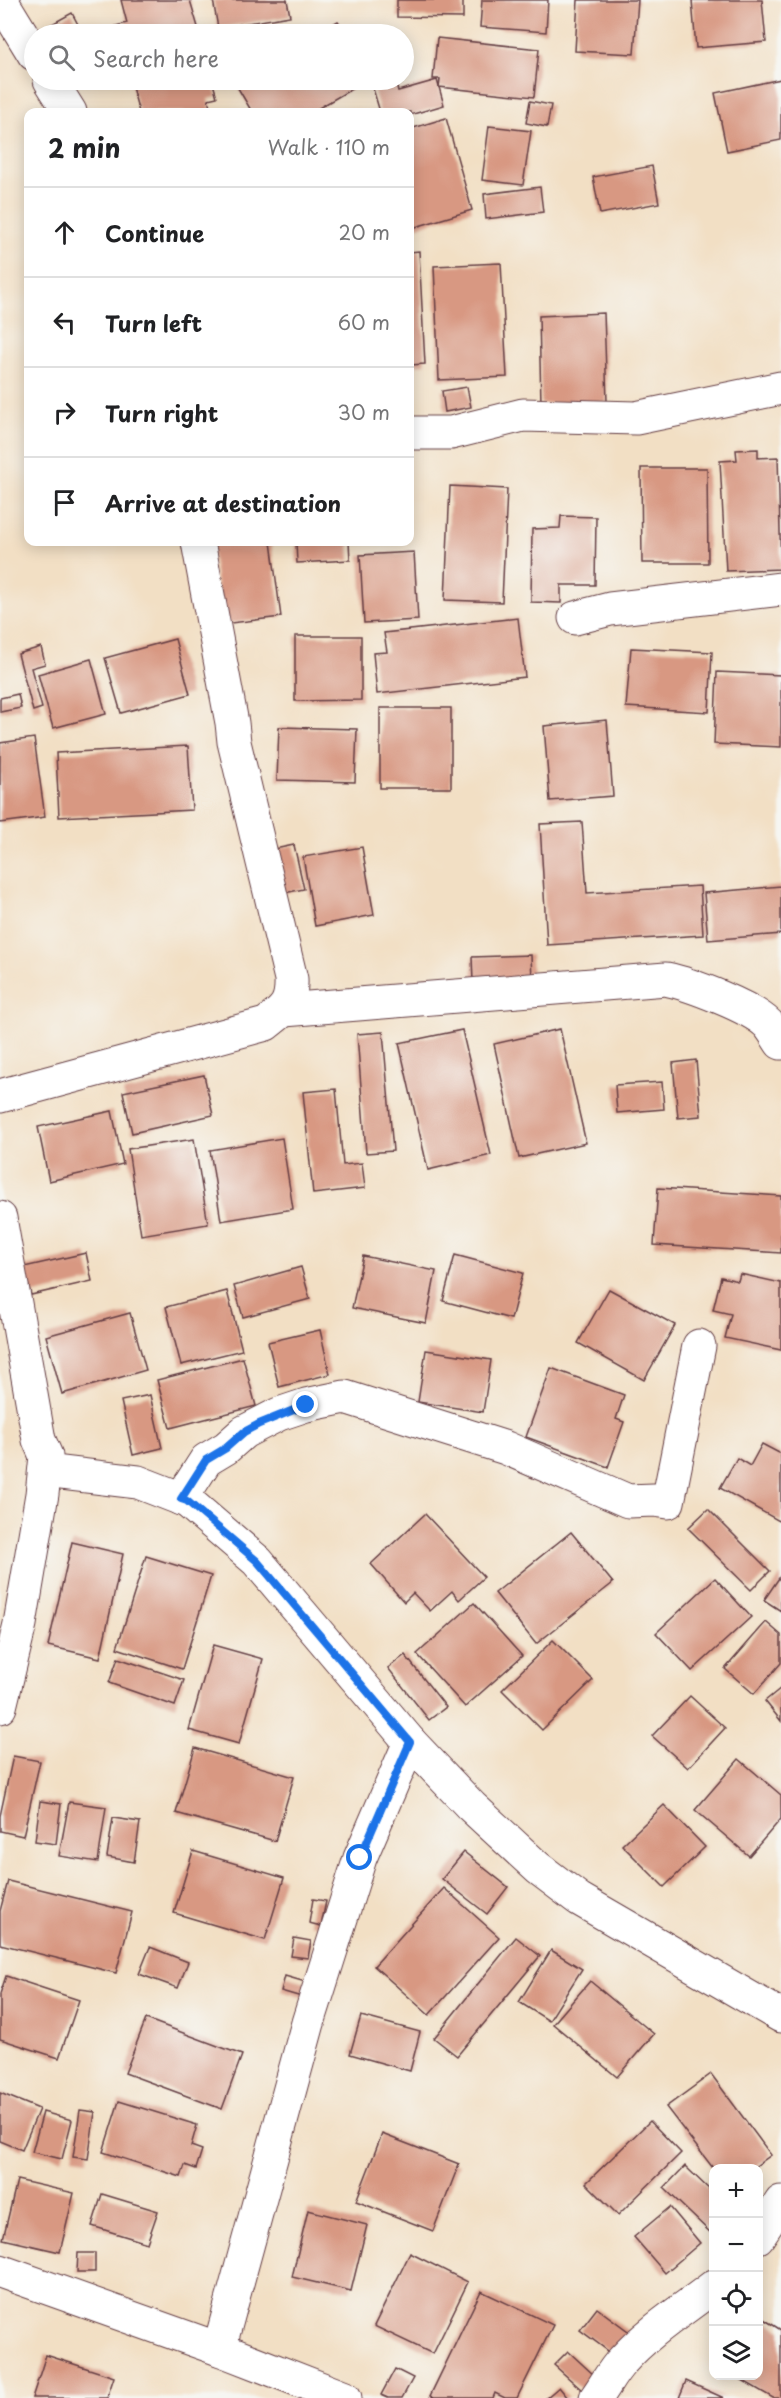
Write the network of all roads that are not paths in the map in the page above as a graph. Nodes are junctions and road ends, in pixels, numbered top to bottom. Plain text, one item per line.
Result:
1 (2, 0) edge
2 (24, 37) edge
3 (56, 90) edge
4 (68, 108) edge
5 (781, 388) edge
6 (414, 433) edge
7 (199, 546) edge
8 (781, 590) edge
9 (575, 618) dead end
10 (284, 1010) junction
11 (781, 1043) edge
12 (0, 1096) edge
13 (0, 1218) edge
14 (699, 1346) dead end
15 (45, 1472) junction
16 (181, 1499) junction
17 (0, 1707) edge
18 (410, 1742) junction
19 (781, 2016) edge
20 (781, 2202) edge
21 (763, 2231) edge
22 (0, 2271) edge
23 (709, 2290) edge
24 (219, 2349) junction
25 (345, 2398) edge
26 (596, 2398) edge

1 - 2 street
3 - 4 street
5 - 6 street
7 - 10 street
8 - 9 street
10 - 11 street
10 - 12 street
13 - 15 street
14 - 16 street
15 - 16 street
15 - 17 street
16 - 18 street
18 - 19 street
18 - 24 street
20 - 21 street
22 - 24 street
23 - 26 street
24 - 25 street

